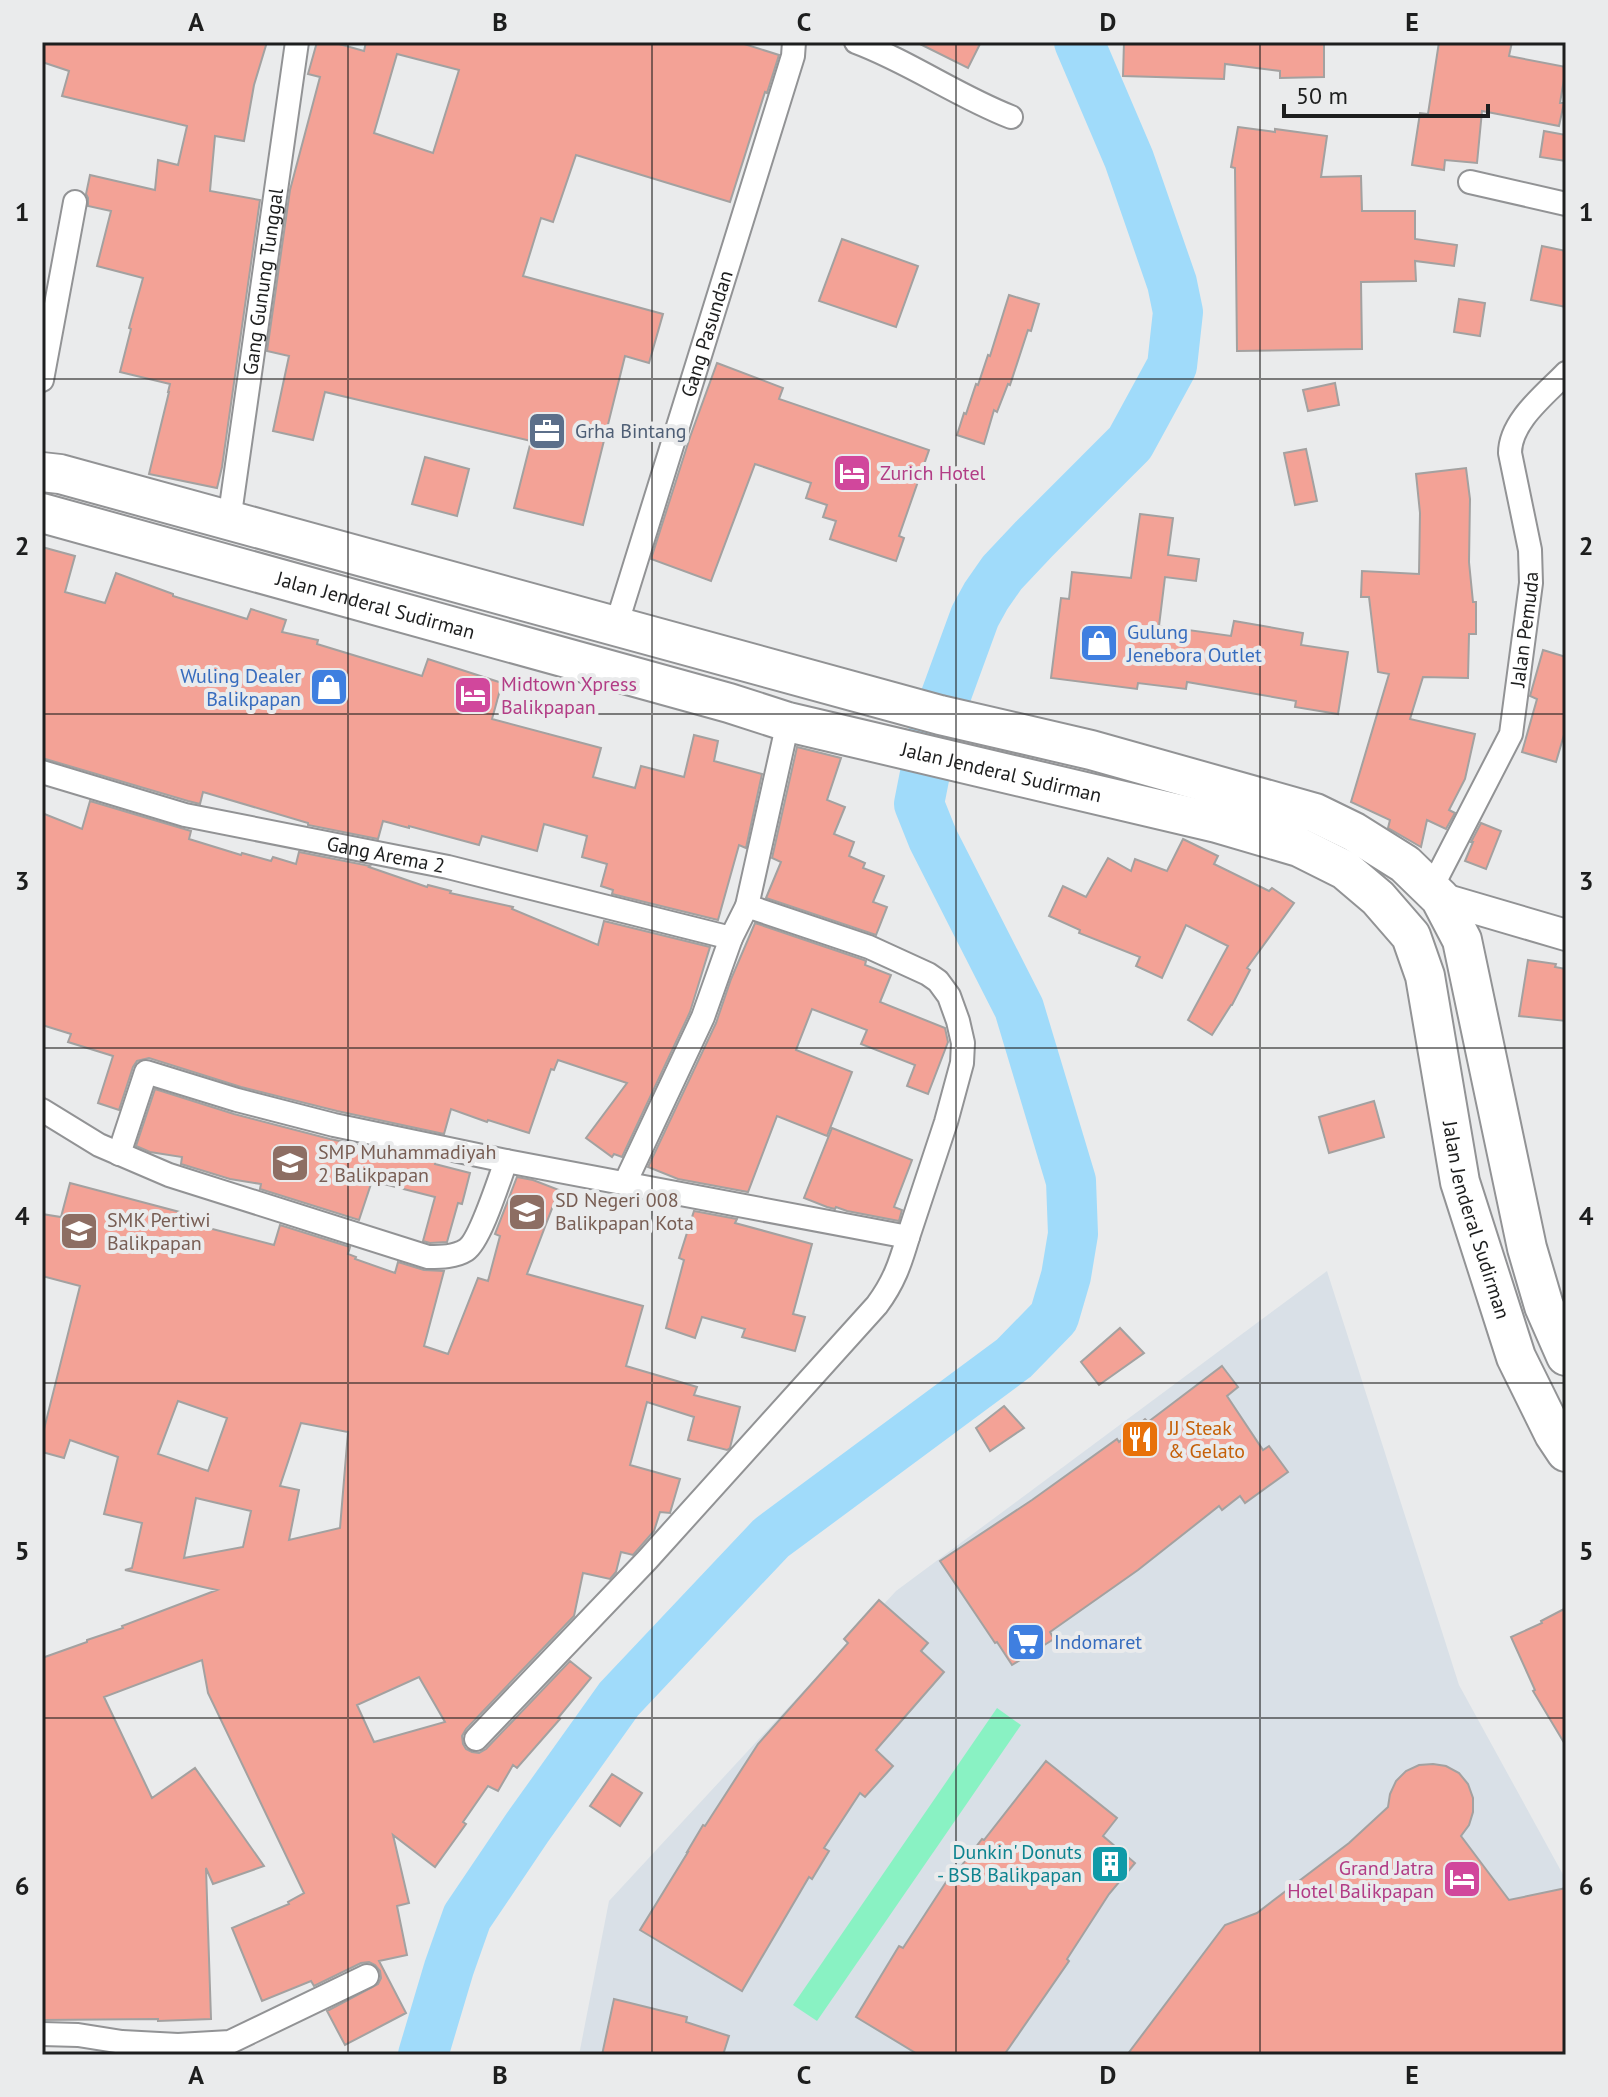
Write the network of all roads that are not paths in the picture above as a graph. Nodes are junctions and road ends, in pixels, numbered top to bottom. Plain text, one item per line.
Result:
1 (297, 42) edge
2 (794, 42) edge
3 (856, 42) edge
4 (1011, 117) dead end
5 (1470, 182) dead end
6 (75, 202) dead end
7 (1566, 204) edge
8 (1566, 373) edge
9 (42, 380) edge
10 (42, 472) edge
11 (42, 513) edge
12 (229, 521) junction
13 (616, 626) junction
14 (788, 722) junction
15 (42, 772) edge
16 (1435, 894) junction
17 (747, 906) junction
18 (1566, 935) edge
19 (731, 938) junction
20 (42, 1110) edge
21 (119, 1154) junction
22 (506, 1161) junction
23 (625, 1183) junction
24 (908, 1237) junction
25 (1566, 1356) edge
26 (1566, 1452) edge
27 (476, 1739) dead end
28 (367, 1976) dead end
29 (42, 2034) edge

1 - 12 street, Gang Gunung Tunggal
2 - 13 street, Gang Pasundan
3 - 4 street
5 - 7 street
6 - 9 street
8 - 16 street, Jalan Pemuda
10 - 12 highway, Jalan Jenderal Sudirman
11 - 14 highway, Jalan Jenderal Sudirman
12 - 13 highway, Jalan Jenderal Sudirman
13 - 16 highway, Jalan Jenderal Sudirman
14 - 17 street
14 - 26 highway, Jalan Jenderal Sudirman
15 - 19 street, Gang Arema 2
16 - 18 street
16 - 25 highway, Jalan Jenderal Sudirman
17 - 19 street
17 - 24 street
19 - 23 street
20 - 21 street
21 - 22 street
21 - 22 street
22 - 23 street
23 - 24 street
24 - 27 street
28 - 29 street

